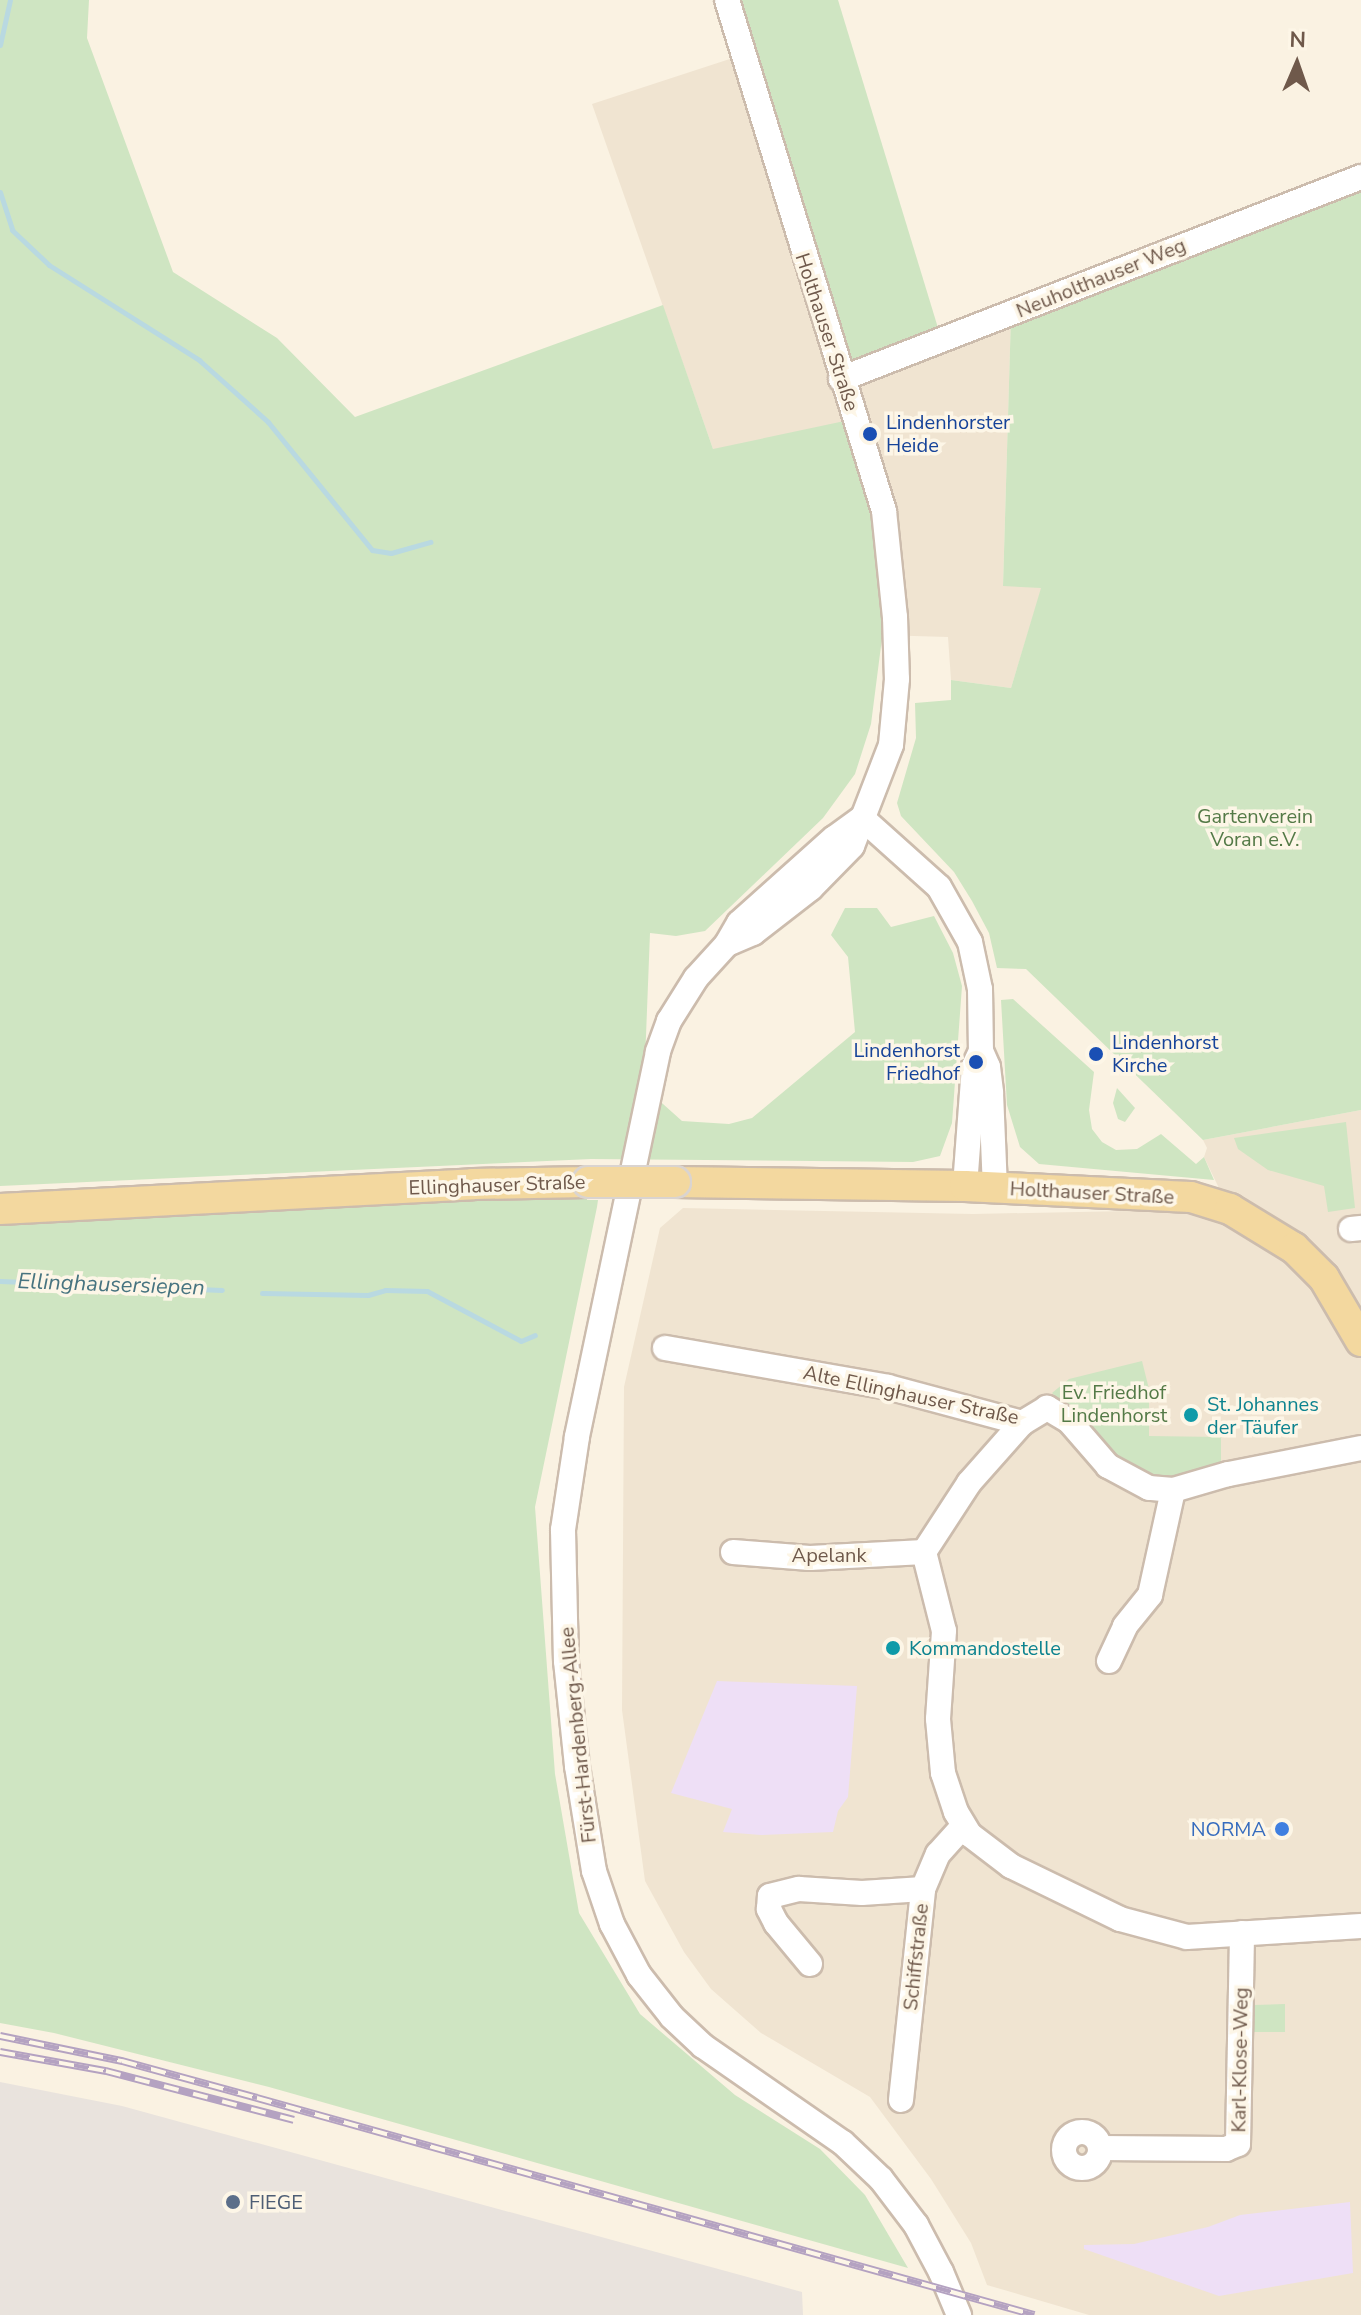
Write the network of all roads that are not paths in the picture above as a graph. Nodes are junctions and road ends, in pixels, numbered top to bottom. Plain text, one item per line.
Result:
1 (727, 0) edge
2 (1361, 177) edge
3 (841, 379) junction
4 (862, 818) junction
5 (981, 1051) junction
6 (965, 1186) junction
7 (995, 1188) junction
8 (0, 1209) edge
9 (1361, 1341) edge
10 (665, 1348) dead end
11 (1022, 1423) junction
12 (1361, 1448) edge
13 (1173, 1490) junction
14 (733, 1552) dead end
15 (924, 1552) junction
16 (1109, 1661) dead end
17 (963, 1826) junction
18 (923, 1889) junction
19 (1361, 1926) edge
20 (1242, 1933) junction
21 (810, 1964) dead end
22 (901, 2100) dead end
23 (1100, 2148) dead end
24 (959, 2315) edge

1 - 3 street, Holthauser Straße
2 - 3 street, Neuholthauser Weg
3 - 4 street, Holthauser Straße
4 - 5 street, Holthauser Straße
4 - 24 street, Fürst-Hardenberg-Allee
5 - 6 street, Holthauser Straße
5 - 7 street, Holthauser Straße
6 - 7 main road, Ellinghauser Straße
6 - 8 main road, Ellinghauser Straße, bridge
7 - 9 main road, Holthauser Straße
10 - 11 street, Alte Ellinghauser Straße
11 - 13 street, Alte Ellinghauser Straße
11 - 15 street
12 - 13 street
13 - 16 street
14 - 15 street, Apelank
15 - 17 street
17 - 18 street, Schiffstraße
17 - 20 street
18 - 21 street
18 - 22 street, Schiffstraße
19 - 20 street
20 - 23 street, Karl-Klose-Weg

